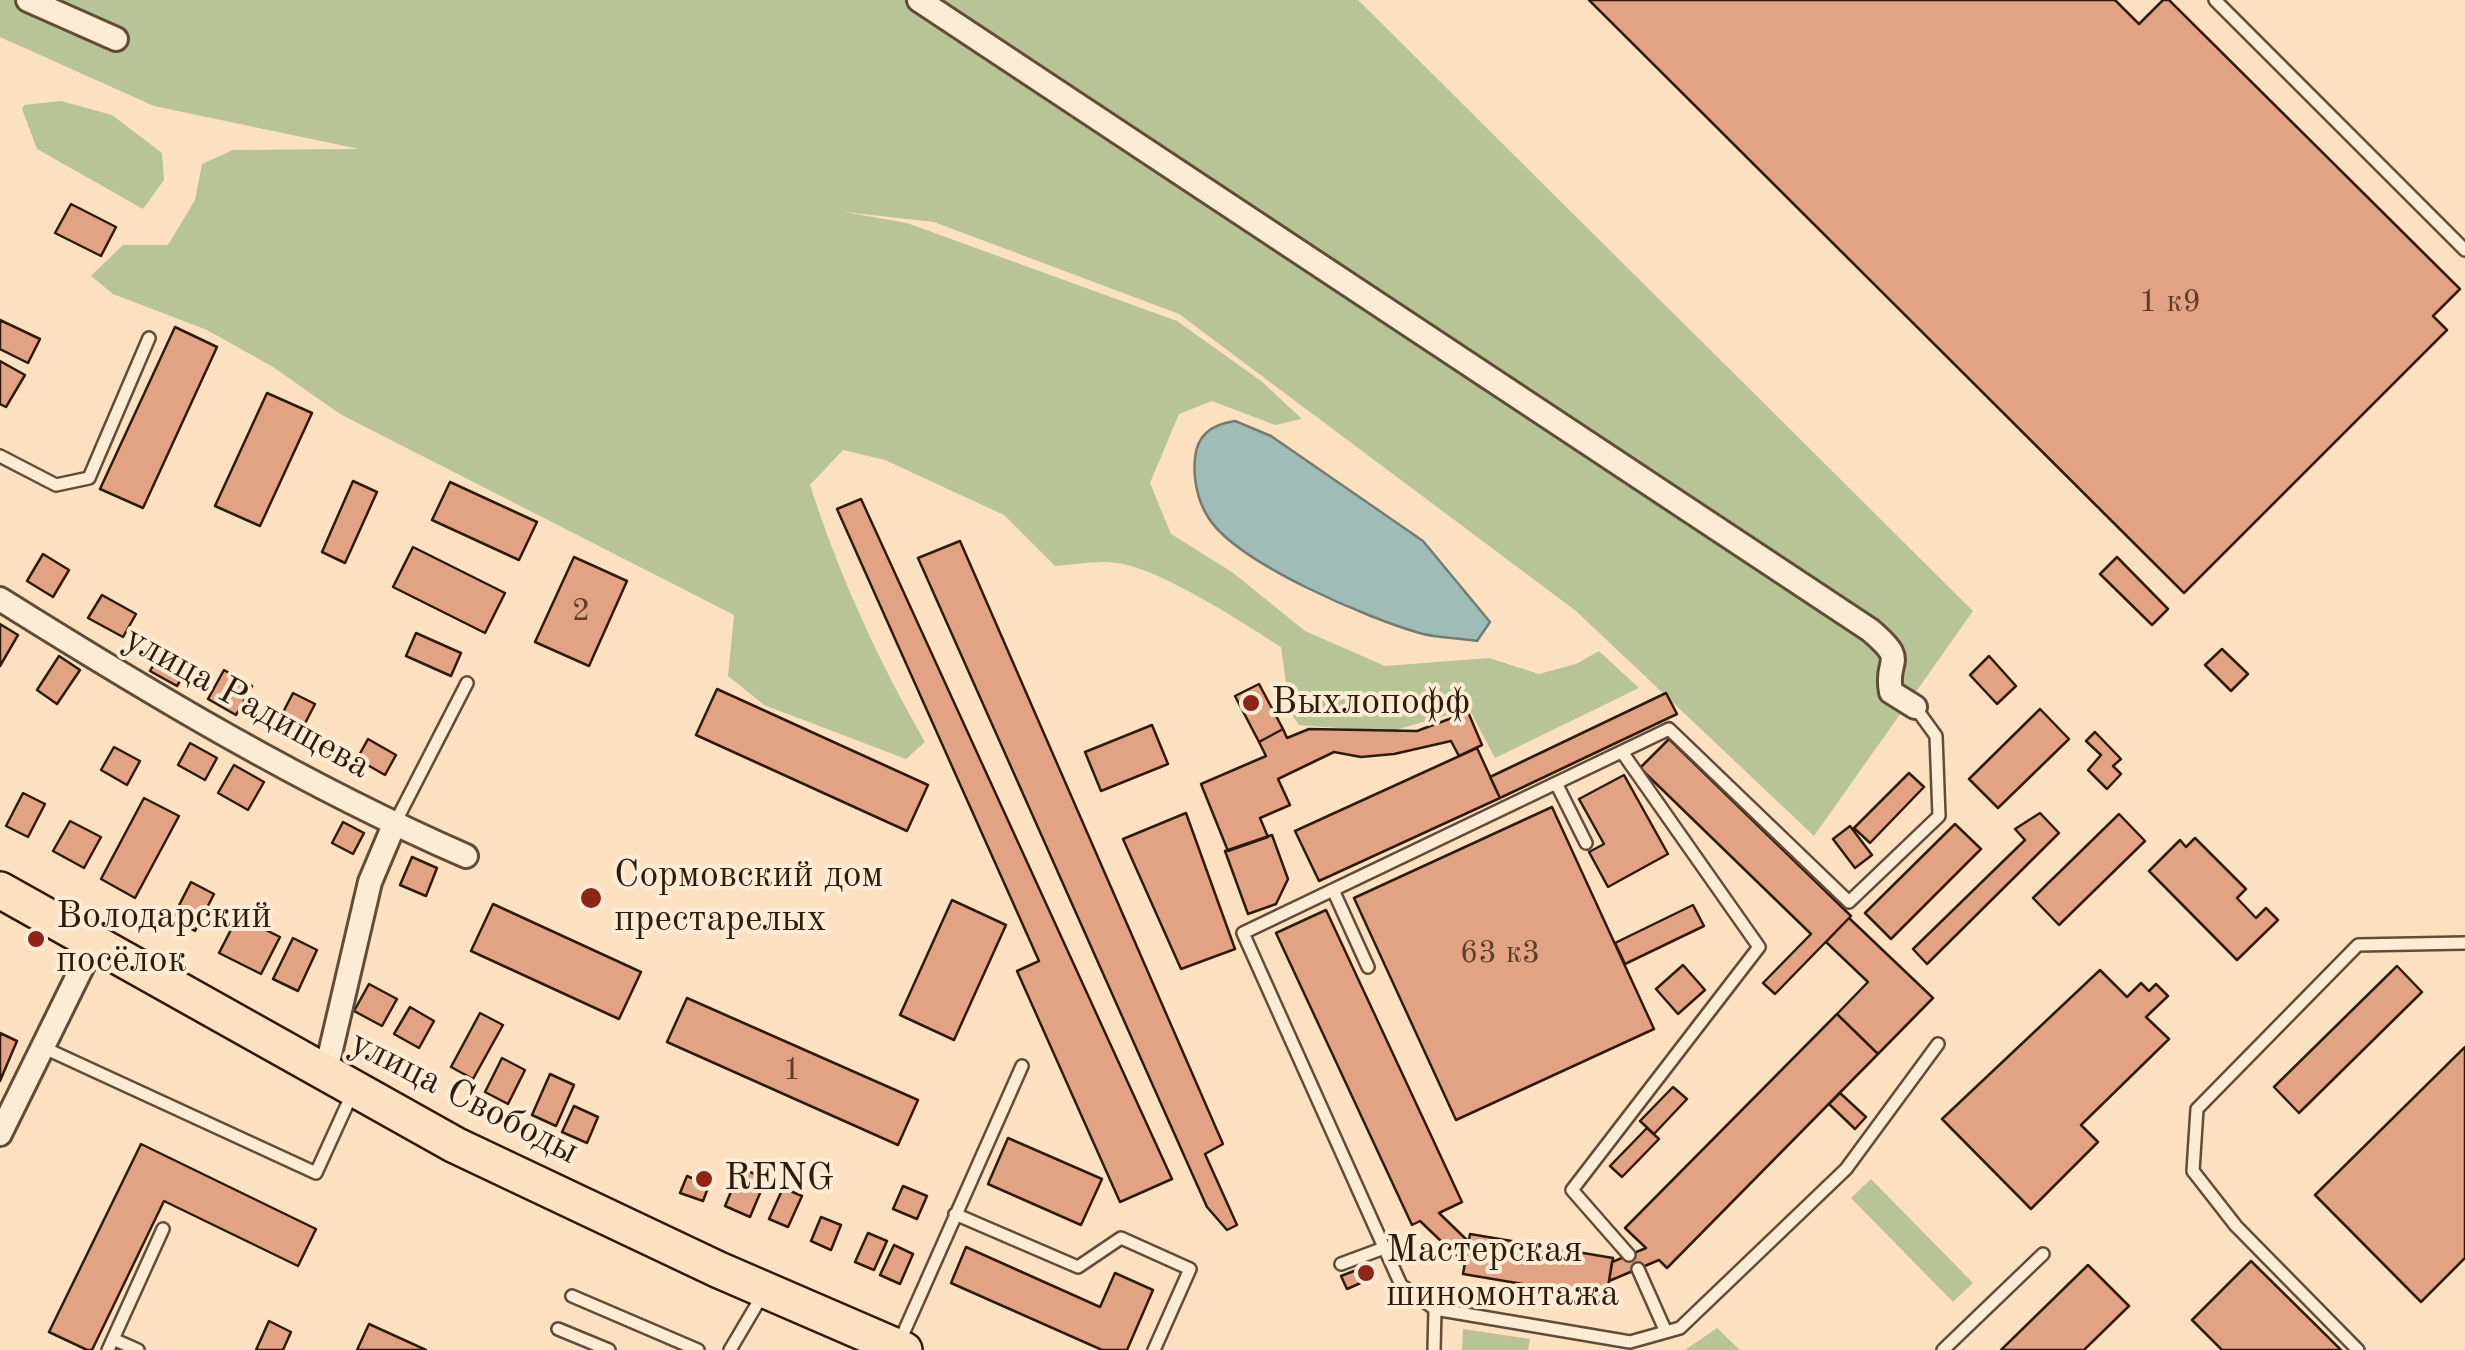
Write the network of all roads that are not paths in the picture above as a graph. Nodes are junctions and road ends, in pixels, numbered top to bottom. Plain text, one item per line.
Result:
1 (28, 0) edge
2 (919, 0) edge
3 (2215, 0) edge
4 (116, 40) dead end
5 (2465, 250) edge
6 (148, 338) dead end
7 (0, 456) edge
8 (0, 599) edge
9 (466, 683) dead end
10 (1915, 708) joint
11 (1622, 752) junction
12 (1556, 784) junction
13 (394, 825) junction
14 (1586, 843) dead end
15 (466, 856) dead end
16 (0, 890) edge
17 (1333, 890) junction
18 (2465, 943) edge
19 (94, 945) junction
20 (1368, 967) dead end
21 (1938, 1044) dead end
22 (40, 1046) junction
23 (1022, 1066) dead end
24 (340, 1083) junction
25 (0, 1134) edge
26 (954, 1214) junction
27 (164, 1229) dead end
28 (1384, 1248) junction
29 (2043, 1254) dead end
30 (1629, 1255) dead end
31 (1341, 1264) dead end
32 (1638, 1269) dead end
33 (765, 1290) junction
34 (572, 1296) dead end
35 (1435, 1309) junction
36 (558, 1329) dead end
37 (1666, 1332) junction
38 (111, 1344) edge
39 (901, 1348) edge
40 (138, 1350) edge
41 (609, 1350) edge
42 (698, 1350) edge
43 (730, 1350) edge
44 (1154, 1350) edge
45 (1434, 1350) edge
46 (1943, 1350) edge
47 (2358, 1350) edge

1 - 4 street
2 - 10 street
3 - 5 lane
6 - 7 lane
8 - 13 street, улица Радищева
9 - 13 lane
10 - 11 lane
11 - 12 lane
11 - 30 lane
12 - 14 lane
12 - 17 lane
13 - 15 street, улица Радищева
13 - 24 street
16 - 19 main road, улица Свободы
17 - 20 lane
17 - 28 lane
18 - 47 lane
19 - 22 street
19 - 24 main road, улица Свободы
21 - 37 lane
22 - 24 lane
22 - 25 street
23 - 26 lane
24 - 33 main road, улица Свободы
26 - 39 lane
26 - 44 lane
27 - 38 lane
28 - 31 lane
28 - 35 lane
29 - 46 lane
32 - 37 lane
33 - 39 main road, улица Свободы
33 - 43 lane
34 - 42 lane
35 - 37 lane
35 - 45 lane
36 - 41 lane
38 - 40 lane

